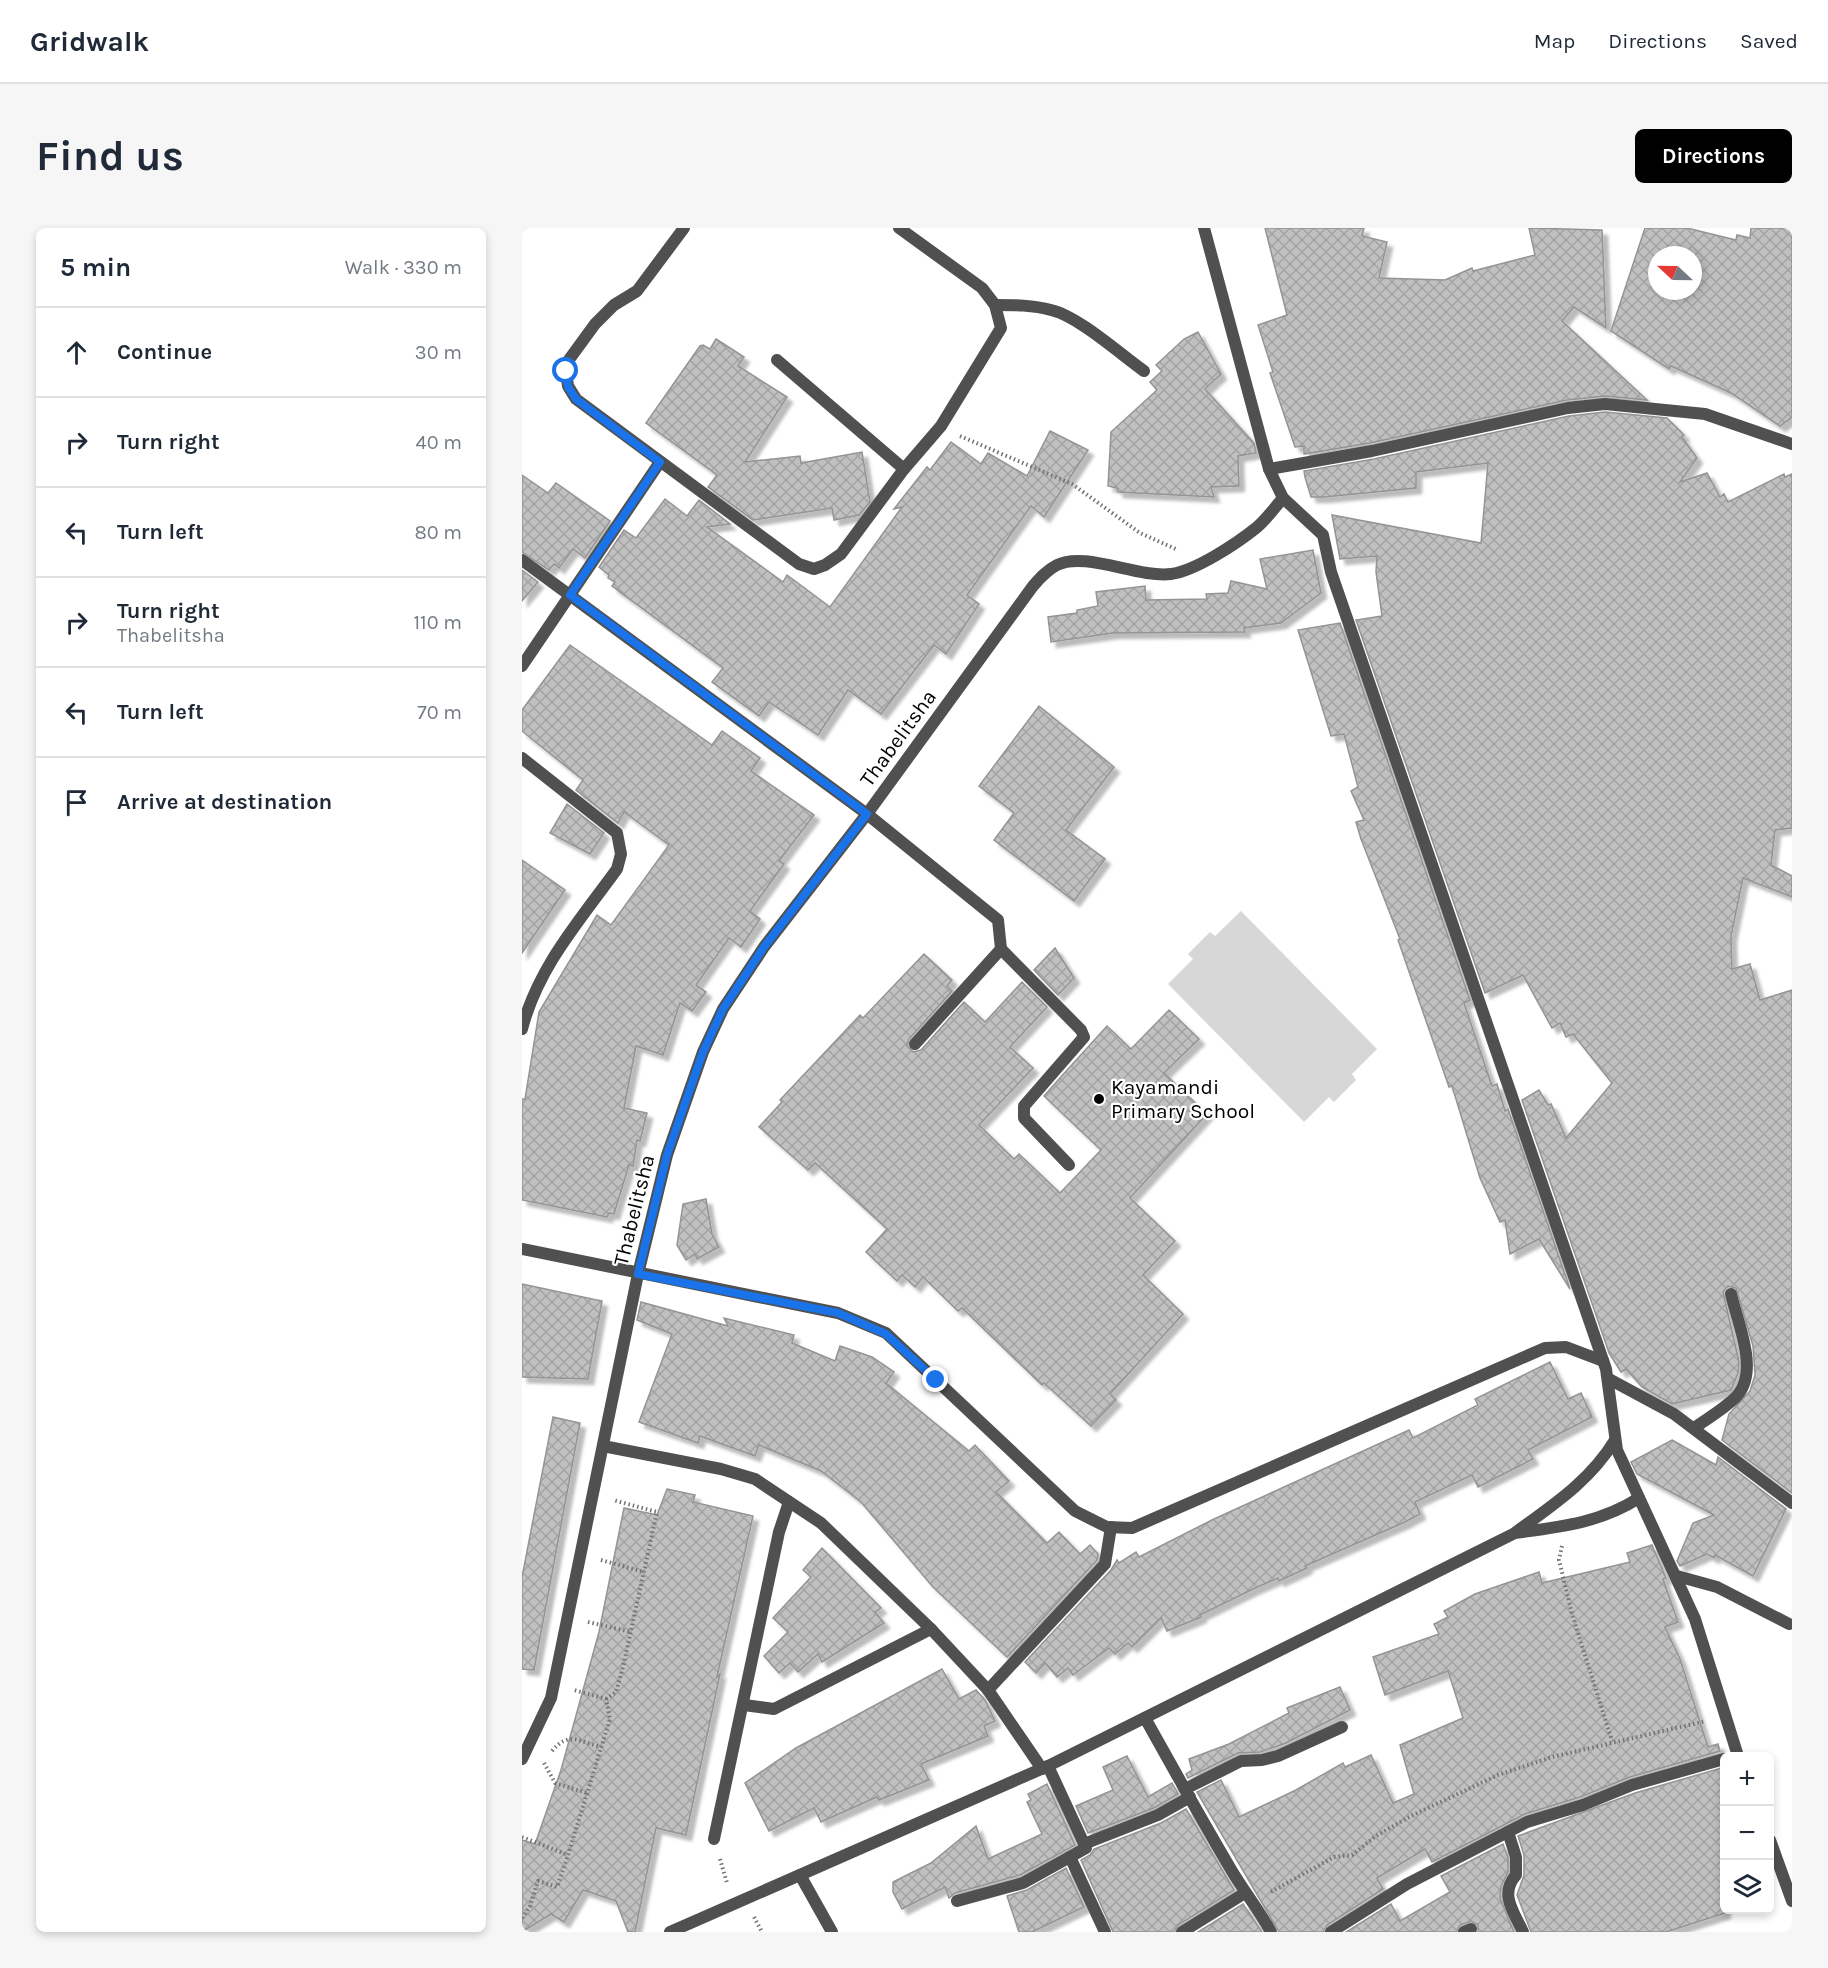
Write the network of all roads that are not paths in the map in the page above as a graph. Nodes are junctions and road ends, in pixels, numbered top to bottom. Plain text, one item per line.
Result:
1 (684, 228) edge
2 (899, 228) edge
3 (1204, 228) edge
4 (995, 305) junction
5 (777, 360) dead end
6 (1143, 371) dead end
7 (1792, 444) edge
8 (660, 462) junction
9 (904, 469) junction
10 (1269, 469) junction
11 (1284, 498) junction
12 (522, 560) edge
13 (570, 595) junction
14 (522, 666) edge
15 (522, 758) edge
16 (867, 814) junction
17 (1001, 949) junction
18 (522, 1029) edge
19 (915, 1044) dead end
20 (1069, 1165) dead end
21 (522, 1249) edge
22 (638, 1274) junction
23 (1731, 1294) dead end
24 (1603, 1360) junction
25 (1609, 1378) junction
26 (1694, 1428) junction
27 (1615, 1440) junction
28 (603, 1446) junction
29 (1639, 1498) junction
30 (789, 1502) junction
31 (1792, 1503) edge
32 (1111, 1527) junction
33 (1515, 1533) junction
34 (1677, 1576) junction
35 (1789, 1624) dead end
36 (931, 1629) junction
37 (988, 1690) junction
38 (744, 1705) junction
39 (1145, 1718) junction
40 (1342, 1727) dead end
41 (1736, 1752) edge
42 (522, 1759) edge
43 (1720, 1760) edge
44 (1045, 1768) junction
45 (1187, 1793) junction
46 (1508, 1832) junction
47 (714, 1839) road end
48 (1084, 1844) junction
49 (1774, 1851) edge
50 (1070, 1857) junction
51 (800, 1875) junction
52 (1250, 1897) junction
53 (957, 1901) dead end
54 (1792, 1901) edge
55 (670, 1932) edge
56 (832, 1932) edge
57 (1105, 1932) edge
58 (1182, 1932) edge
59 (1271, 1932) edge
60 (1331, 1932) edge
61 (1523, 1932) edge

1 - 8 street
2 - 4 street
3 - 10 street
4 - 6 street
4 - 9 street
5 - 9 street
7 - 10 street
8 - 9 street
8 - 13 street
10 - 11 street
11 - 16 street, Thabelitsha
11 - 24 street
12 - 13 street
13 - 14 street
13 - 16 street
15 - 18 street
16 - 17 street
16 - 22 street, Thabelitsha
17 - 19 street
17 - 20 street
21 - 22 street
22 - 28 street, Thabelitsha
22 - 32 street
23 - 26 street
24 - 25 street
24 - 32 street
25 - 26 street
25 - 27 street
26 - 31 street
27 - 29 street
27 - 33 street
28 - 30 street
28 - 42 street, Thabelitsha
29 - 33 street
29 - 34 street
30 - 36 street
30 - 38 street
32 - 37 street
33 - 39 street
34 - 35 street
34 - 41 street
36 - 37 street
36 - 38 street
37 - 44 street
38 - 47 street
39 - 44 street
39 - 45 street
40 - 45 street
43 - 46 street
44 - 48 street
44 - 51 street
45 - 48 street
45 - 52 street
46 - 60 street
46 - 61 street
48 - 50 street
49 - 54 street
50 - 53 street
50 - 57 street
51 - 55 street
51 - 56 street
52 - 58 street
52 - 59 street

